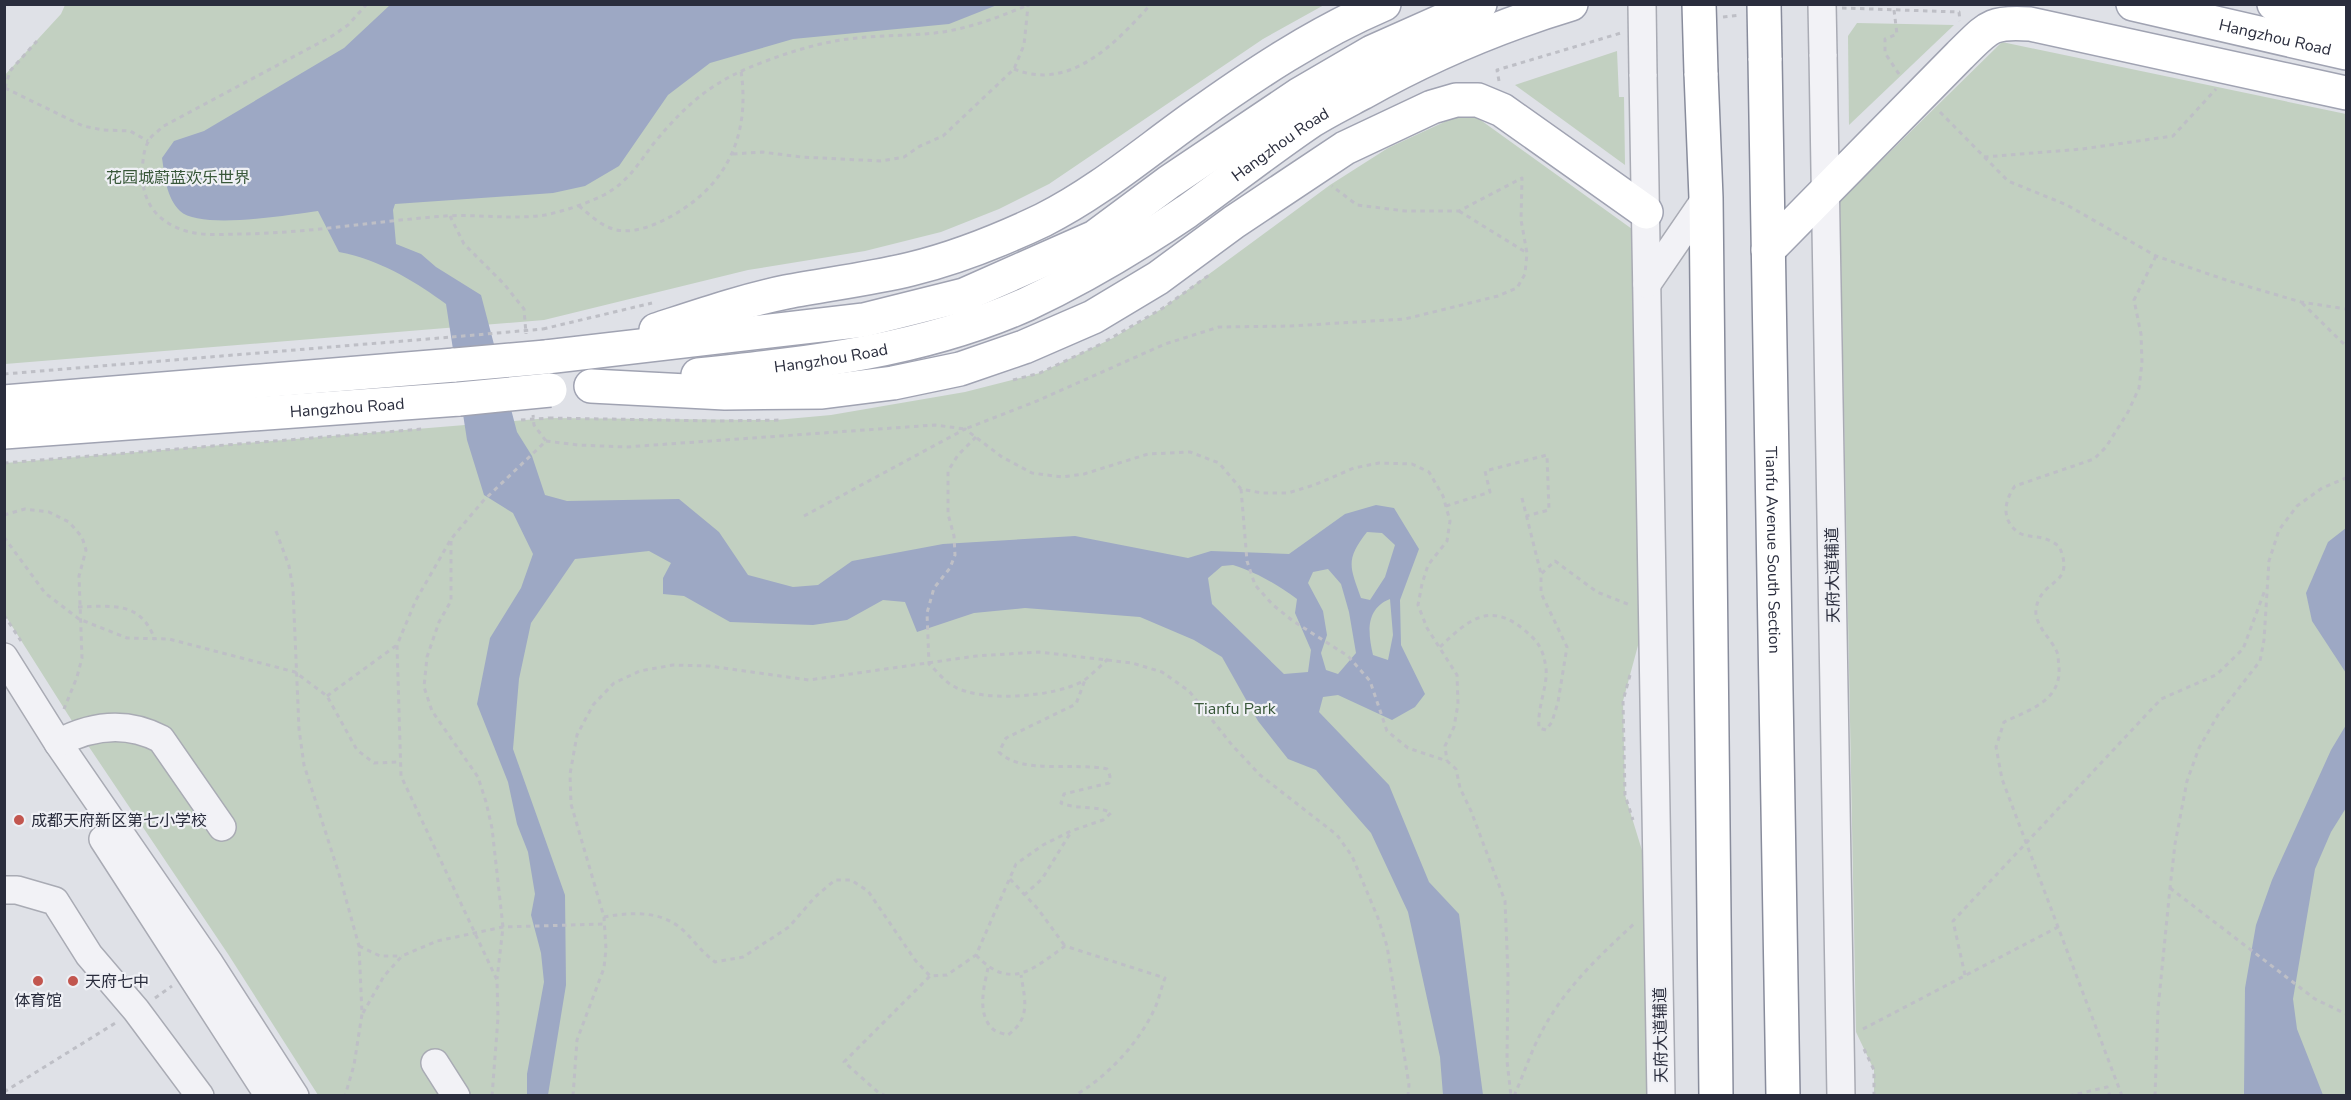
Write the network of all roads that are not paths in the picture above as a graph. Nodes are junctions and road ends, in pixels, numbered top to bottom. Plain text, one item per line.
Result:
1 (1384, 4) edge
2 (1480, 4) edge
3 (1570, 4) edge
4 (1642, 4) edge
5 (2133, 4) edge
6 (2274, 4) edge
7 (1828, 7) edge
8 (1756, 9) edge
9 (1708, 11) edge
10 (2346, 22) edge
11 (2346, 53) edge
12 (2346, 93) edge
13 (1825, 191) junction
14 (1706, 198) junction
15 (1646, 212) junction
16 (1768, 250) junction
17 (1647, 284) junction
18 (583, 353) junction
19 (591, 386) junction
20 (4, 402) edge
21 (4, 432) edge
22 (4, 657) edge
23 (4, 690) edge
24 (58, 742) junction
25 (222, 827) dead end
26 (4, 890) edge
27 (435, 1063) dead end
28 (200, 1095) edge
29 (269, 1095) edge
30 (296, 1095) edge
31 (456, 1095) edge
32 (1661, 1095) edge
33 (1716, 1095) edge
34 (1783, 1095) edge
35 (1841, 1095) edge

1 - 18 main road
2 - 18 main road, Hangzhou Road
3 - 19 main road, Hangzhou Road
4 - 15 street, 天府大道辅道, bridge
5 - 11 main road, Hangzhou Road
6 - 10 main road, Hangzhou Road
7 - 13 street, 天府大道辅道, bridge
8 - 16 main road, Tianfu Avenue South Section, bridge
9 - 14 main road, bridge
12 - 13 main road
13 - 16 main road
13 - 35 street, 天府大道辅道
14 - 17 street
14 - 33 main road
15 - 17 street, 天府大道辅道
15 - 19 main road
16 - 34 main road, Tianfu Avenue South Section
17 - 32 street, 天府大道辅道
18 - 20 main road, Hangzhou Road, bridge
19 - 21 main road, Hangzhou Road, bridge
22 - 24 street
23 - 29 street
24 - 25 street
24 - 30 street
26 - 28 street
27 - 31 street

